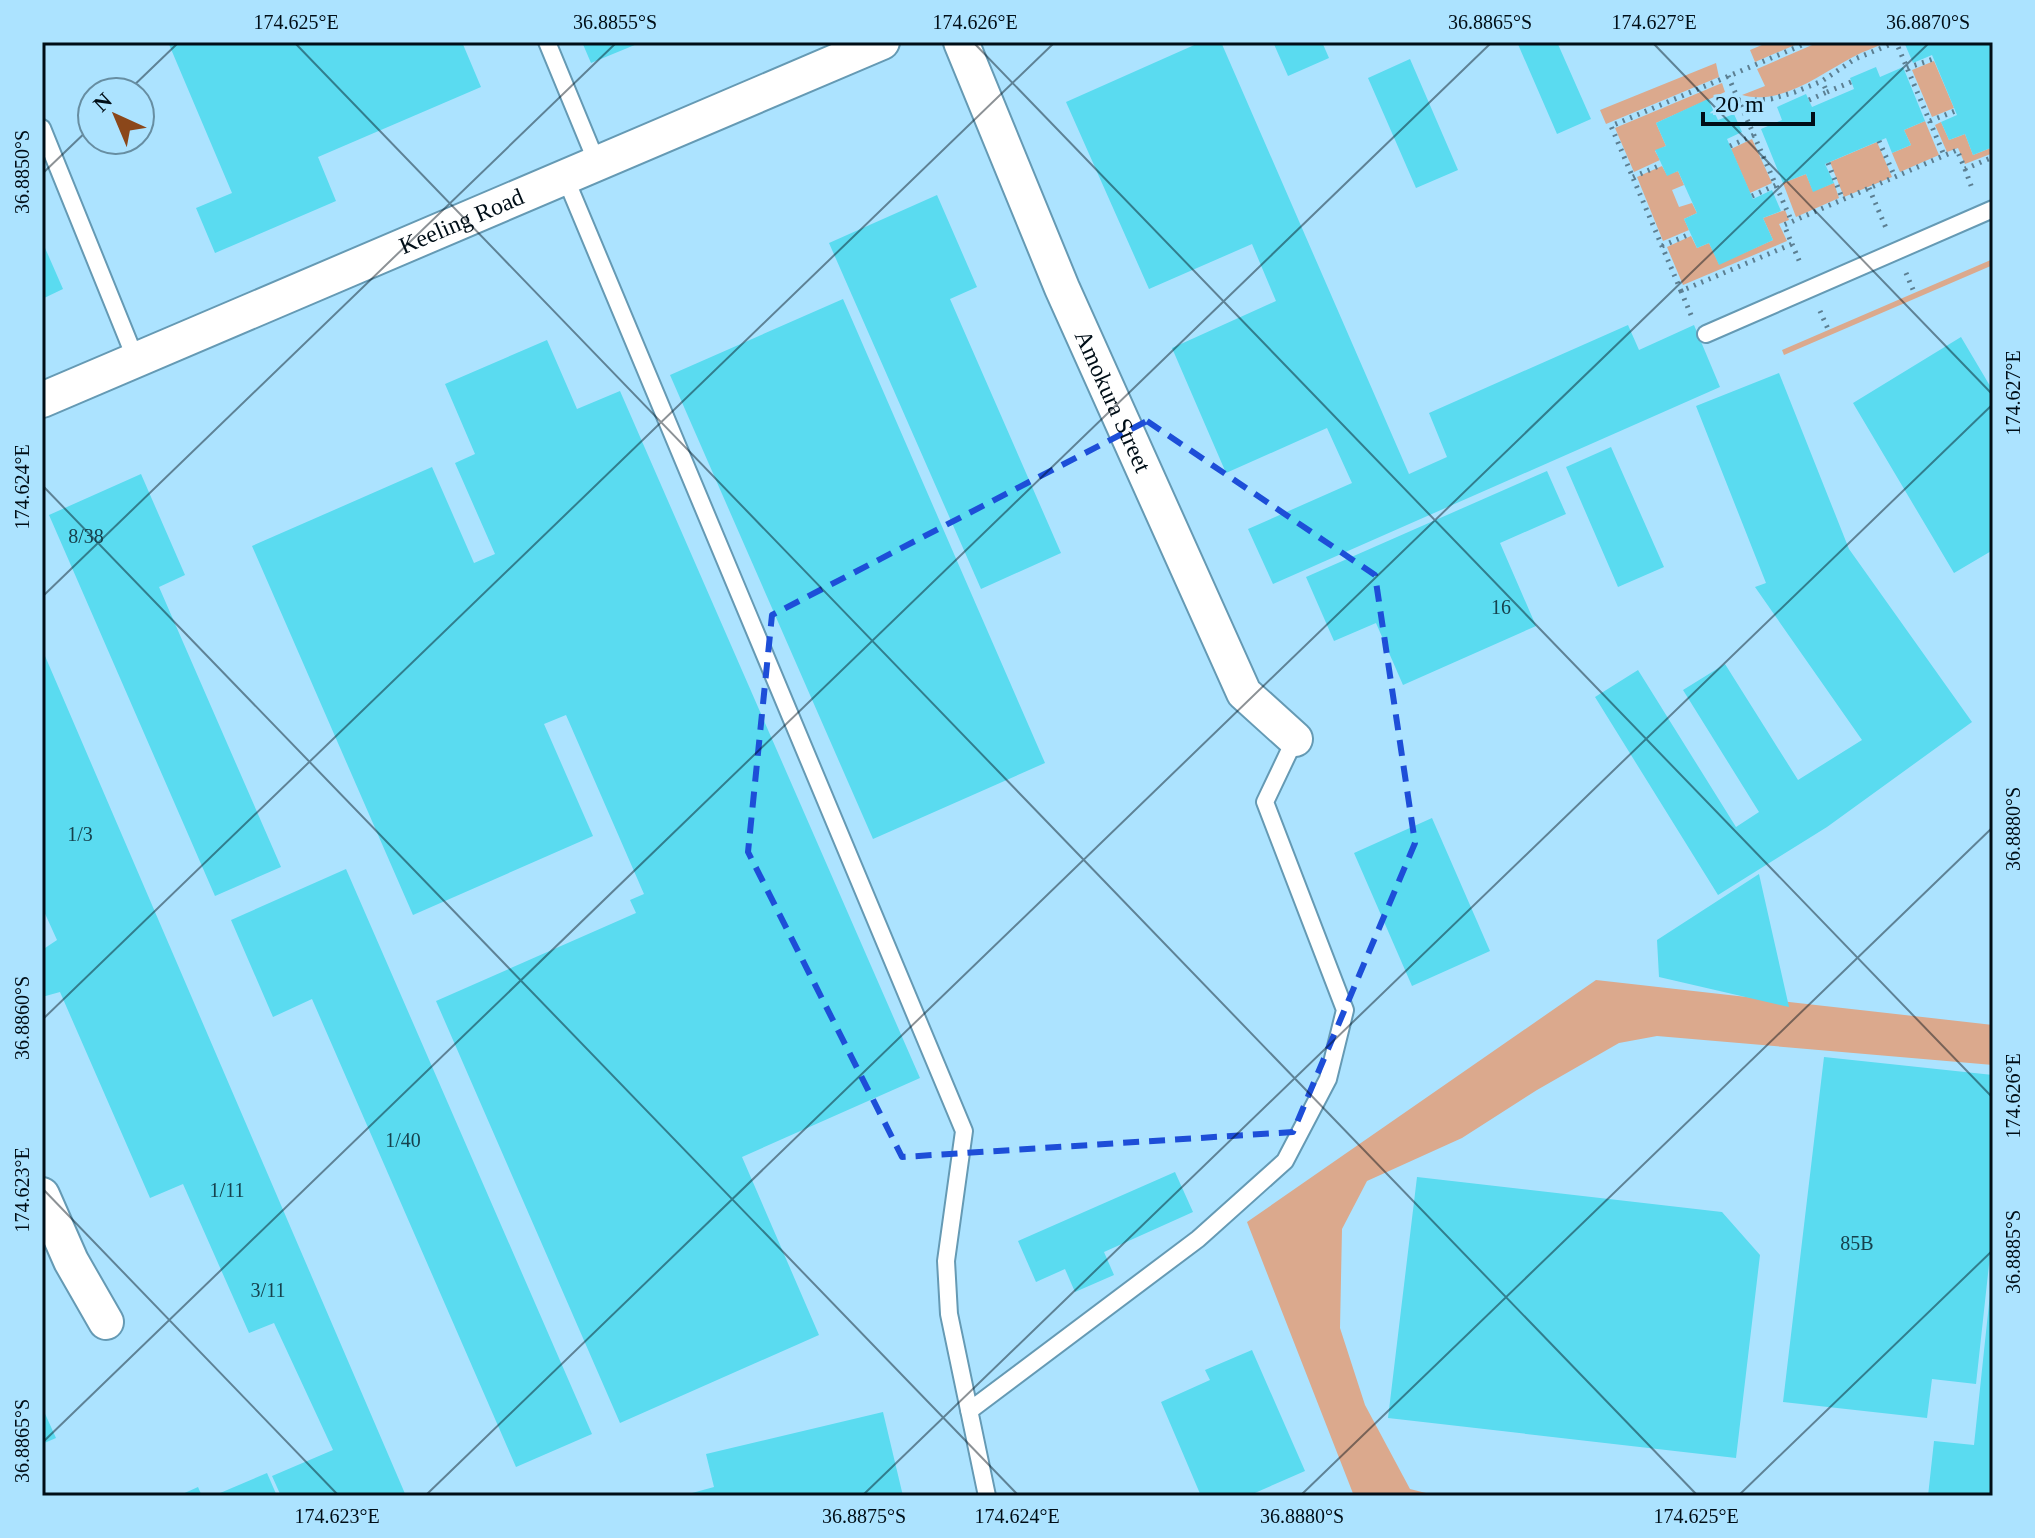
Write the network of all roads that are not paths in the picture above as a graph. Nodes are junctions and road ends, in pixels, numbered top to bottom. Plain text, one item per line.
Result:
1 (547, 42) edge
2 (882, 42) edge
3 (961, 42) edge
4 (42, 128) edge
5 (597, 163) junction
6 (565, 177) junction
7 (1993, 209) edge
8 (1706, 334) road end
9 (136, 360) junction
10 (42, 400) edge
11 (1295, 739) joint
12 (42, 1195) edge
13 (106, 1322) dead end
14 (969, 1411) junction
15 (987, 1496) edge

1 - 5 lane
2 - 5 street, Keeling Road
3 - 11 street, Amokura Street
4 - 9 lane
5 - 6 street, Keeling Road
6 - 9 street, Keeling Road
6 - 14 lane
7 - 8 lane
9 - 10 street, Keeling Road
11 - 14 lane
12 - 13 street
14 - 15 lane

